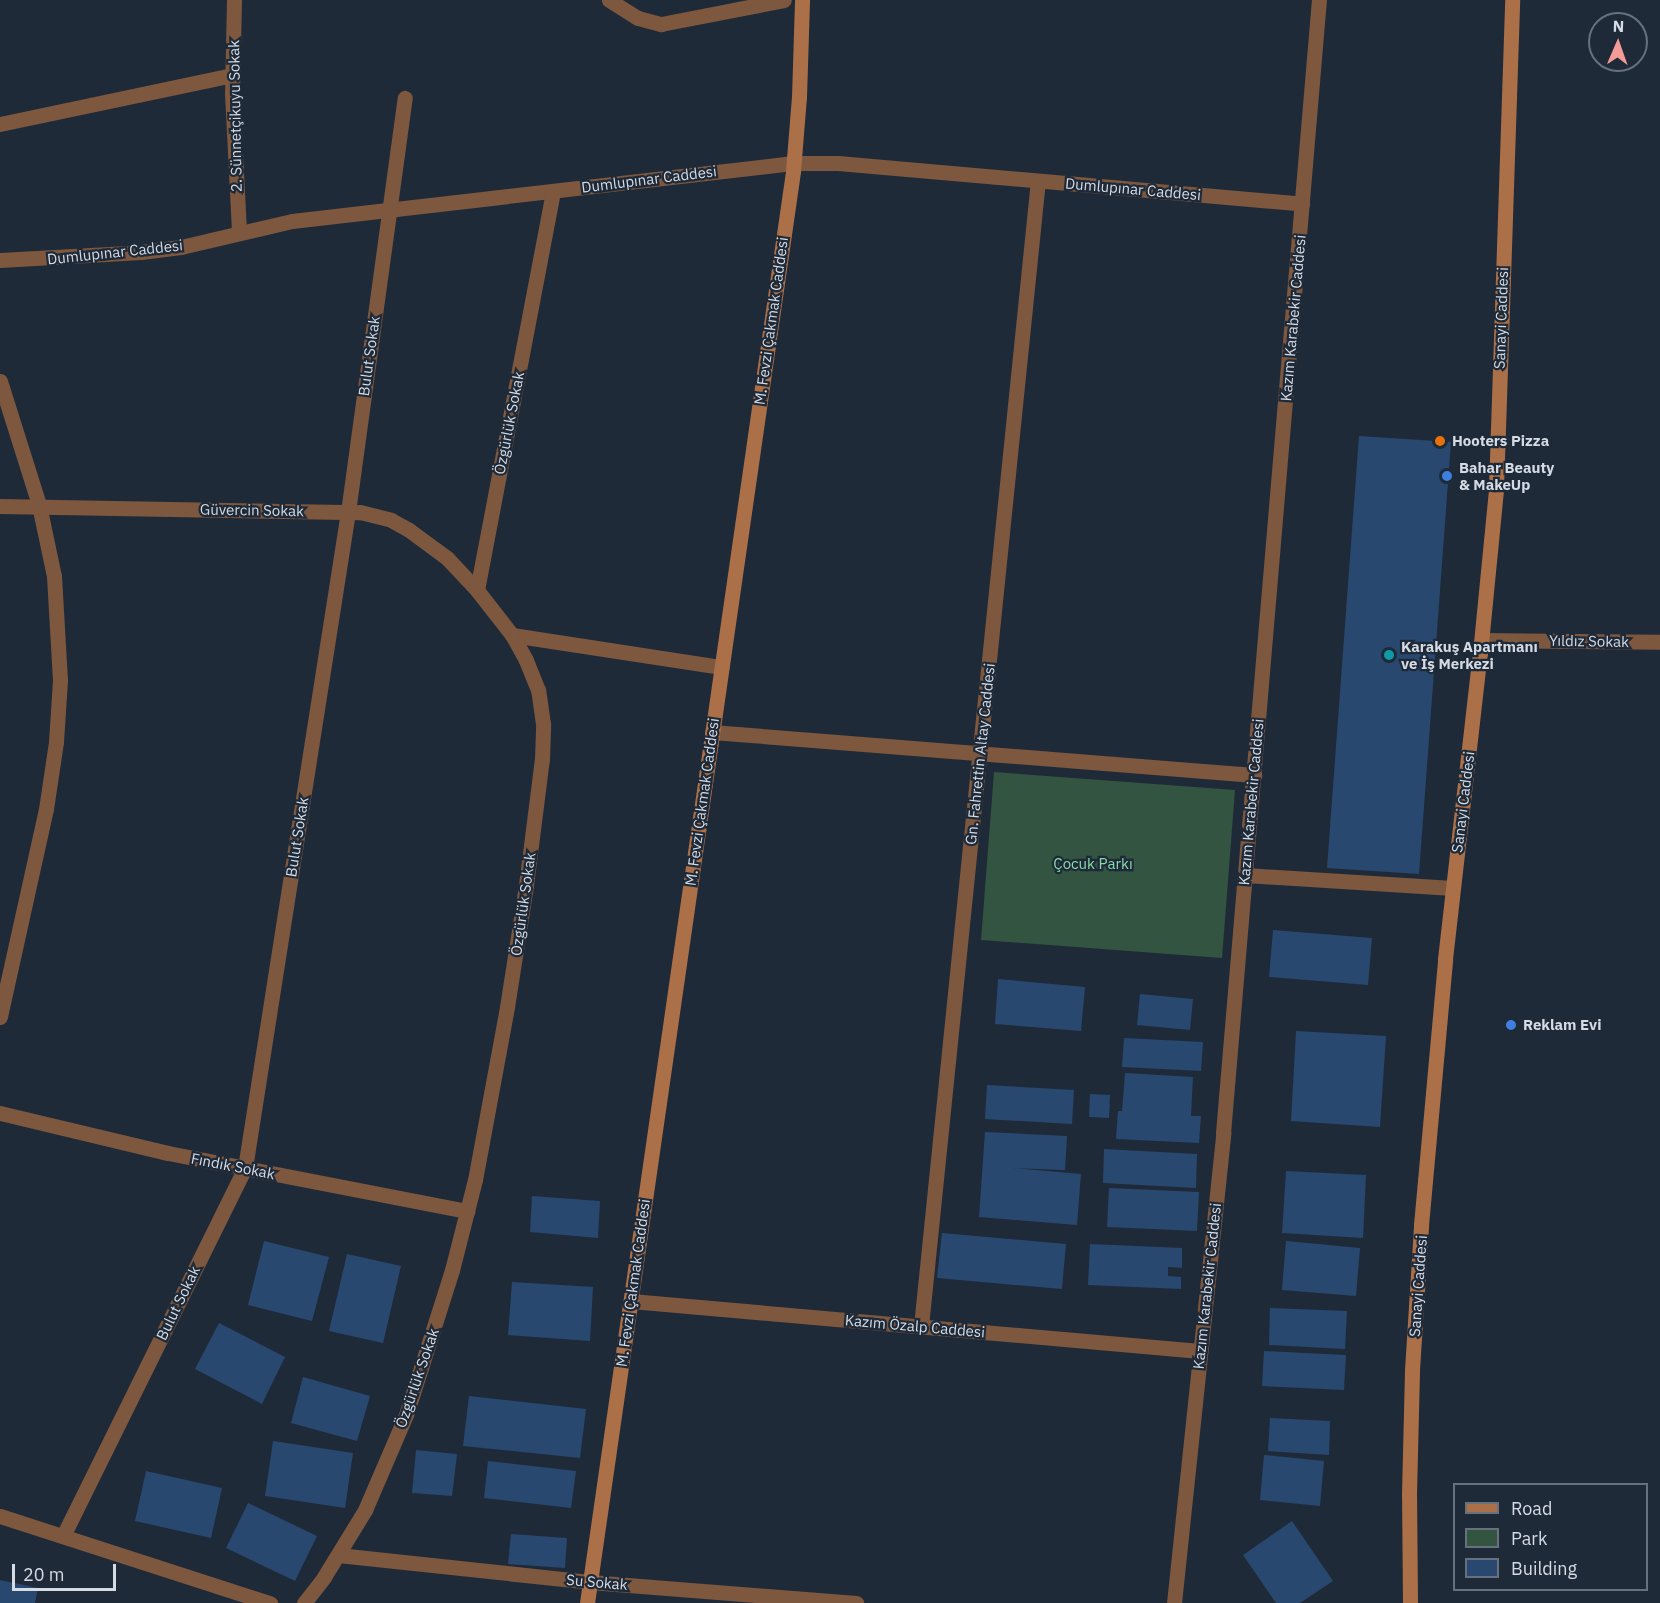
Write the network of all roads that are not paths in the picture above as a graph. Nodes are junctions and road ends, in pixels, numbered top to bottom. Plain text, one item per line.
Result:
1 (234, 0) edge
2 (609, 0) edge
3 (784, 0) edge
4 (802, 0) edge
5 (1319, 0) edge
6 (1512, 0) edge
7 (232, 75) junction
8 (405, 98) dead end
9 (0, 124) edge
10 (794, 163) junction
11 (1038, 181) junction
12 (553, 191) junction
13 (1302, 204) junction
14 (389, 208) junction
15 (239, 232) junction
16 (0, 260) edge
17 (0, 381) edge
18 (39, 505) junction
19 (0, 506) edge
20 (348, 512) junction
21 (477, 590) junction
22 (512, 635) junction
23 (1482, 640) junction
24 (1660, 642) edge
25 (722, 667) junction
26 (712, 732) junction
27 (980, 753) junction
28 (1254, 776) junction
29 (1245, 875) junction
30 (1453, 888) junction
31 (0, 1017) edge
32 (0, 1113) edge
33 (245, 1168) junction
34 (467, 1210) junction
35 (631, 1301) junction
36 (921, 1326) junction
37 (1200, 1351) junction
38 (0, 1516) edge
39 (63, 1536) junction
40 (338, 1555) junction
41 (590, 1582) junction
42 (270, 1603) edge
43 (304, 1603) edge
44 (587, 1603) edge
45 (856, 1603) edge
46 (1174, 1603) edge
47 (1410, 1603) edge

1 - 7 street, 2. Sünnetçikuyu Sokak
2 - 3 street
4 - 10 street, M. Fevzi Çakmak Caddesi
5 - 13 street, Kazım Karabekir Caddesi
6 - 23 street, Sanayi Caddesi
7 - 9 street
7 - 15 street, 2. Sünnetçikuyu Sokak
8 - 14 street, Bulut Sokak
10 - 11 street, Dumlupınar Caddesi
10 - 12 street, Dumlupınar Caddesi
10 - 25 street, M. Fevzi Çakmak Caddesi
11 - 13 street, Dumlupınar Caddesi
11 - 27 street, Gn. Fahrettin Altay Caddesi
12 - 14 street, Dumlupınar Caddesi
12 - 21 street, Özgürlük Sokak
13 - 28 street, Kazım Karabekir Caddesi
14 - 15 street, Dumlupınar Caddesi
14 - 20 street, Bulut Sokak
15 - 16 street, Dumlupınar Caddesi
17 - 18 street
18 - 19 street, Güvercin Sokak
18 - 20 street, Güvercin Sokak
18 - 31 street
20 - 21 street, Güvercin Sokak
20 - 33 street, Bulut Sokak
21 - 22 street, Özgürlük Sokak
22 - 25 street
22 - 34 street, Özgürlük Sokak
23 - 24 street, Yıldız Sokak
23 - 30 street, Sanayi Caddesi
25 - 26 street, M. Fevzi Çakmak Caddesi
26 - 27 street
26 - 35 street, M. Fevzi Çakmak Caddesi
27 - 28 street
27 - 36 street, Gn. Fahrettin Altay Caddesi
28 - 29 street, Kazım Karabekir Caddesi
29 - 30 street
29 - 37 street, Kazım Karabekir Caddesi
30 - 47 street, Sanayi Caddesi
32 - 33 street, Fındık Sokak
33 - 34 street, Fındık Sokak
33 - 39 street, Bulut Sokak
34 - 40 street, Özgürlük Sokak
35 - 36 street, Kazım Özalp Caddesi
35 - 41 street, M. Fevzi Çakmak Caddesi
36 - 37 street, Kazım Özalp Caddesi
37 - 46 street, Kazım Karabekir Caddesi
38 - 39 street
39 - 42 street
40 - 41 street, Su Sokak
40 - 43 street, Özgürlük Sokak
41 - 44 street, M. Fevzi Çakmak Caddesi
41 - 45 street, Su Sokak

